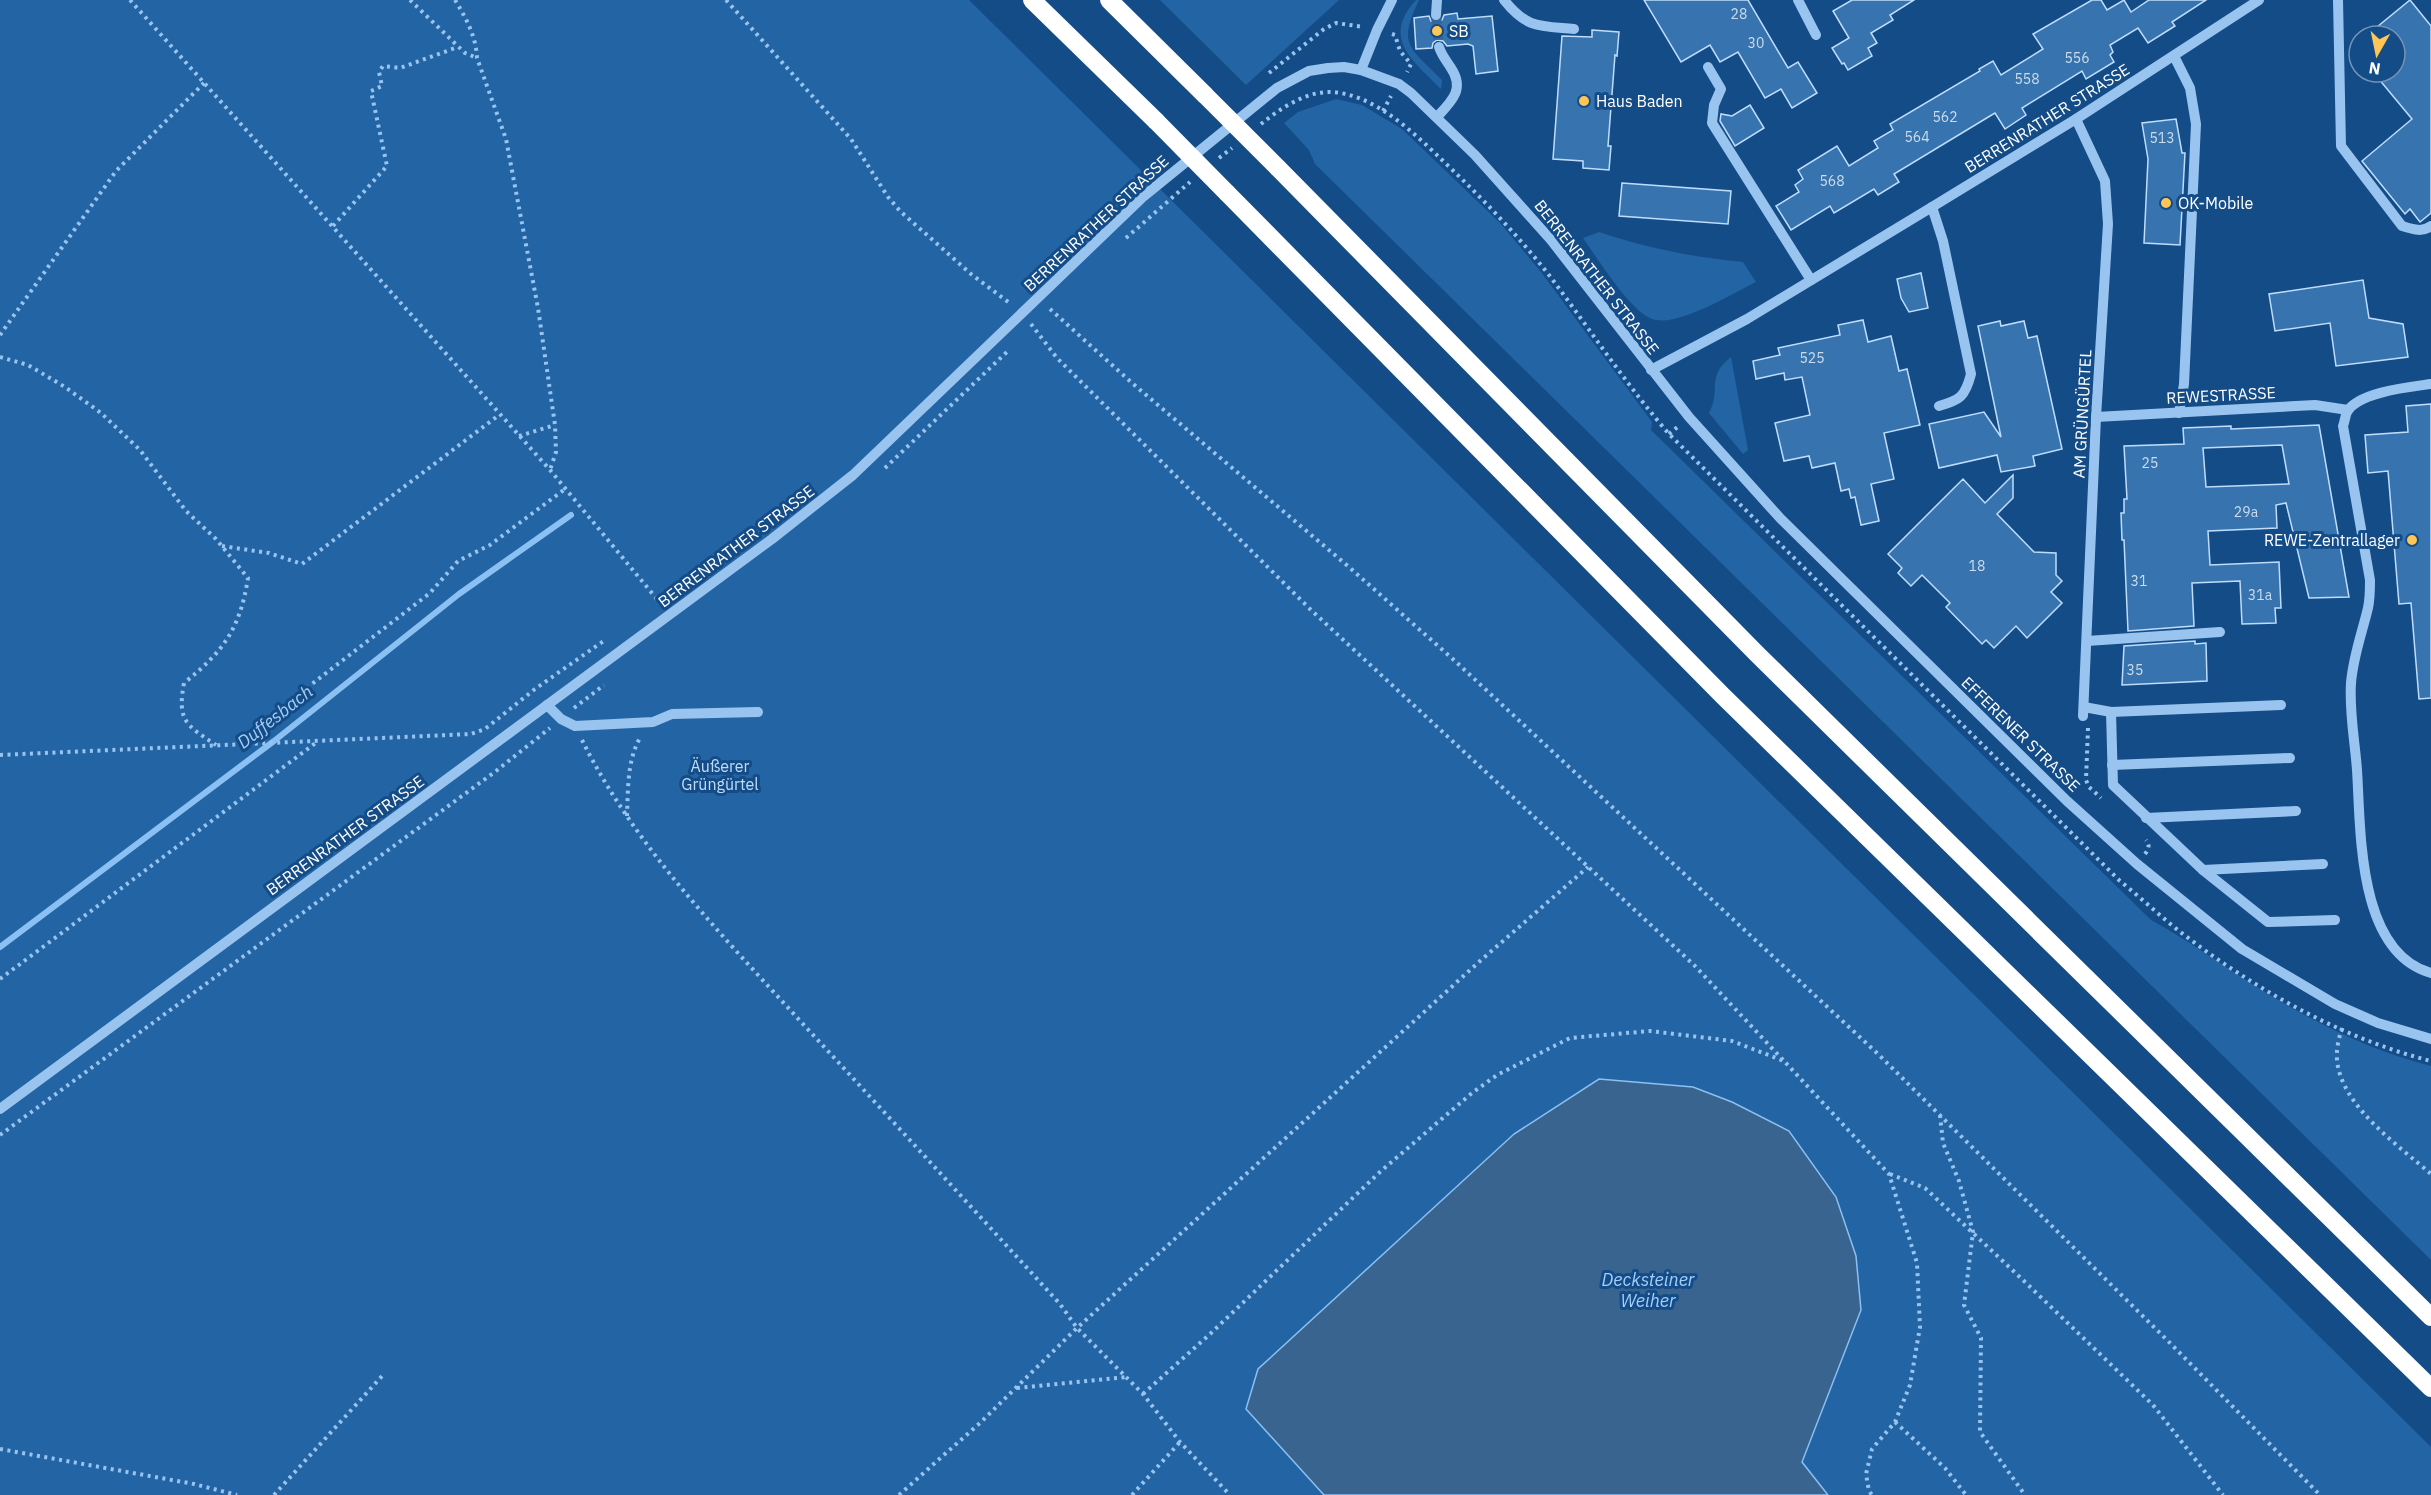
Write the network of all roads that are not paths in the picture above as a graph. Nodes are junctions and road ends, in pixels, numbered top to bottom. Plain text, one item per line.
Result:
1 (1032, 0) edge
2 (1109, 0) edge
3 (1392, 0) edge
4 (1437, 0) edge
5 (1504, 0) edge
6 (1798, 0) edge
7 (2259, 0) edge
8 (2338, 0) edge
9 (1436, 15) tunnel mouth
10 (1574, 29) dead end
11 (1816, 35) dead end
12 (1439, 47) tunnel mouth
13 (2174, 56) junction
14 (1708, 67) dead end
15 (1361, 70) junction
16 (1437, 117) junction
17 (2076, 119) junction
18 (1932, 207) junction
19 (2431, 226) edge
20 (1811, 280) junction
21 (1651, 370) junction
22 (2431, 384) edge
23 (1939, 406) dead end
24 (2348, 410) junction
25 (2179, 413) junction
26 (2096, 417) junction
27 (2220, 632) dead end
28 (2087, 642) junction
29 (547, 705) junction
30 (2281, 705) dead end
31 (758, 712) dead end
32 (2111, 712) junction
33 (2290, 758) dead end
34 (2112, 765) junction
35 (2296, 811) dead end
36 (2146, 818) junction
37 (2323, 864) dead end
38 (2203, 870) junction
39 (2335, 920) dead end
40 (2431, 973) edge
41 (2431, 1039) edge
42 (0, 1108) edge
43 (2431, 1317) edge
44 (2431, 1388) edge

1 - 44 highway, bridge
2 - 43 highway, bridge
3 - 15 street
4 - 9 street
5 - 10 street
6 - 11 street
7 - 13 street, BERRENRATHER STRASSE
8 - 19 street
12 - 16 street
13 - 17 street, BERRENRATHER STRASSE
13 - 25 street
14 - 20 street
15 - 16 street, BERRENRATHER STRASSE
15 - 29 street, BERRENRATHER STRASSE
16 - 21 street, BERRENRATHER STRASSE
17 - 18 street, BERRENRATHER STRASSE
17 - 26 street, AM GRÜNGÜRTEL
18 - 20 street, BERRENRATHER STRASSE
18 - 23 street
20 - 21 street, BERRENRATHER STRASSE
21 - 41 street, EFFERENER STRASSE
22 - 24 street
24 - 25 street, REWESTRASSE
24 - 40 street
25 - 26 street, REWESTRASSE
26 - 28 street, AM GRÜNGÜRTEL
27 - 28 street
28 - 32 street, AM GRÜNGÜRTEL
29 - 31 street
29 - 42 street, BERRENRATHER STRASSE
30 - 32 street
32 - 34 street
33 - 34 street
34 - 36 street
35 - 36 street
36 - 38 street
37 - 38 street
38 - 39 street

